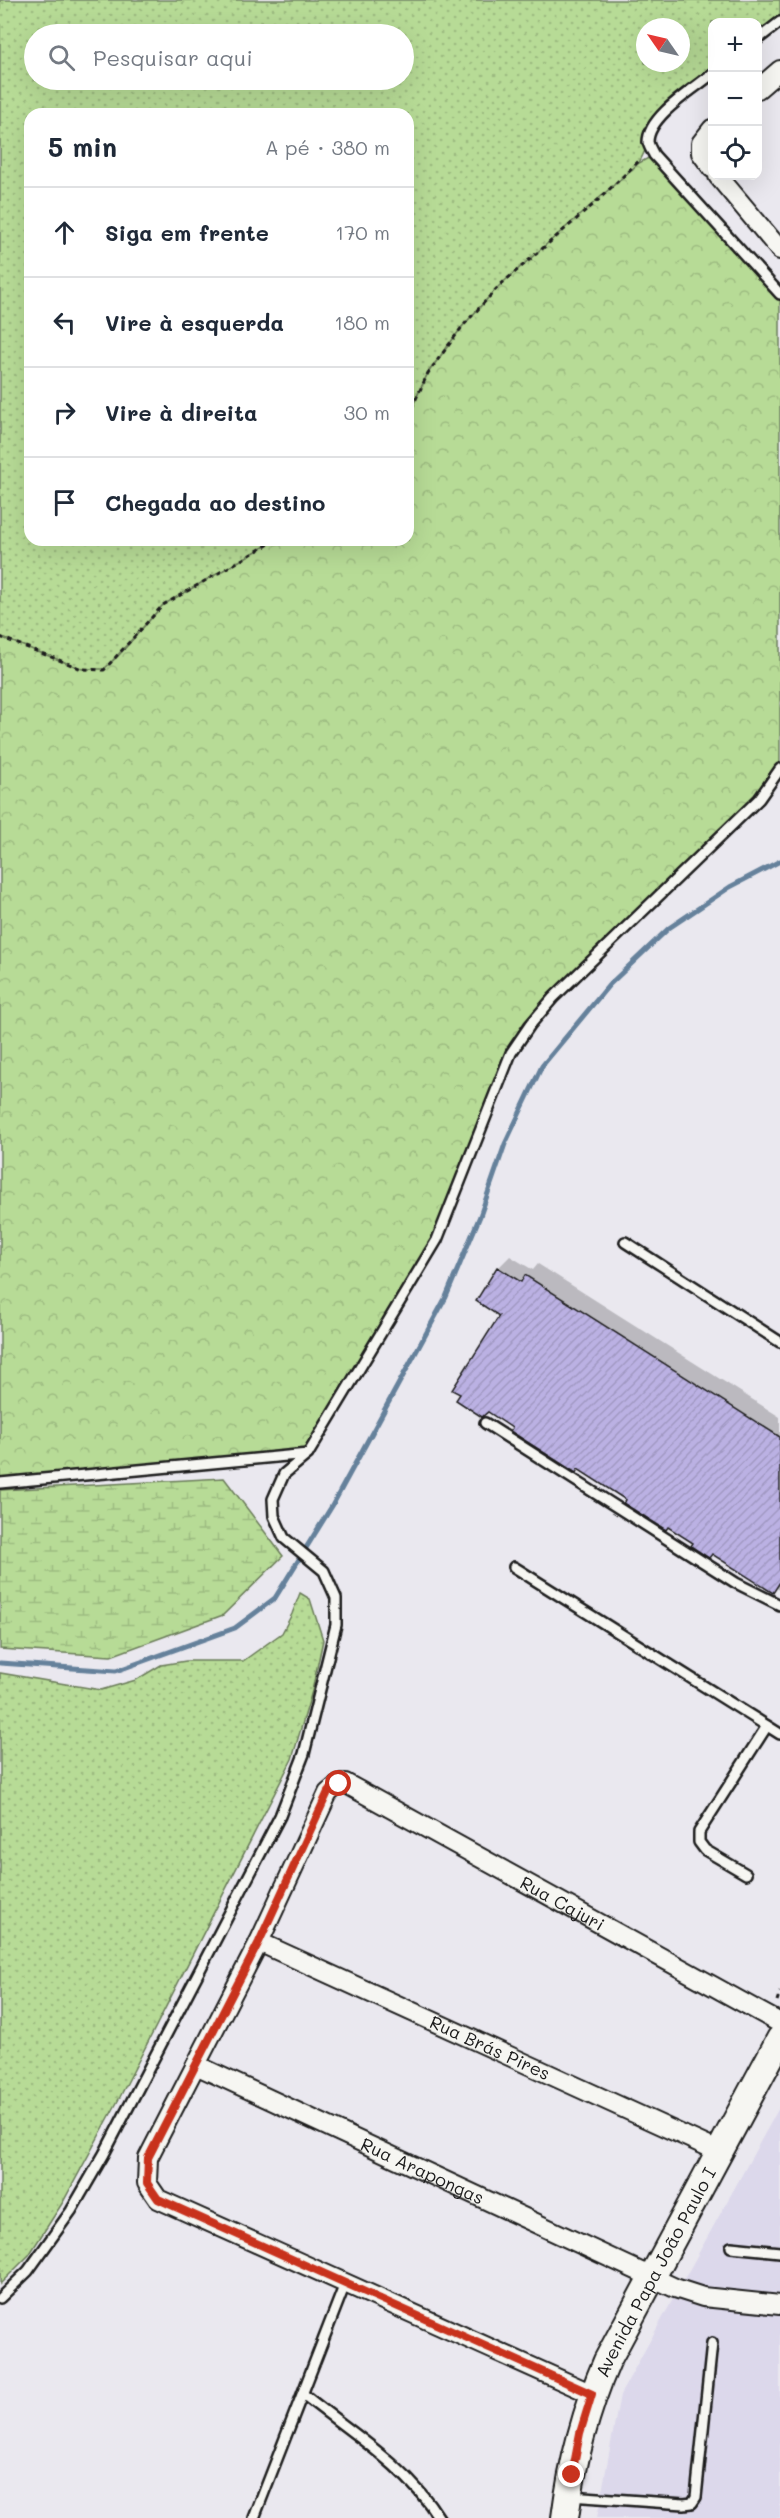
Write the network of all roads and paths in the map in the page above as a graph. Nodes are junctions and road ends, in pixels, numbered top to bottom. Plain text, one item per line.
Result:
1 (780, 22) edge
2 (762, 36) edge
3 (780, 70) edge
4 (708, 77) edge
5 (762, 86) edge
6 (708, 134) edge
7 (648, 144) junction
8 (708, 163) edge
9 (721, 180) edge
10 (780, 250) edge
11 (780, 294) edge
12 (414, 403) edge
13 (266, 546) edge
14 (0, 637) edge
15 (780, 770) edge
16 (625, 1242) dead end
17 (780, 1342) edge
18 (485, 1423) dead end
19 (308, 1454) junction
20 (0, 1483) edge
21 (514, 1567) dead end
22 (780, 1605) edge
23 (767, 1726) junction
24 (780, 1734) edge
25 (746, 1874) dead end
26 (259, 1942) junction
27 (780, 2023) edge
28 (780, 2039) edge
29 (196, 2065) junction
30 (720, 2152) junction
31 (730, 2247) dead end
32 (780, 2252) edge
33 (652, 2276) junction
34 (345, 2283) junction
35 (0, 2298) edge
36 (780, 2305) edge
37 (712, 2343) dead end
38 (303, 2394) junction
39 (592, 2394) junction
40 (567, 2507) edge
41 (254, 2518) edge
42 (439, 2518) edge

1 - 2 lane
3 - 5 street
4 - 7 lane
6 - 8 street
7 - 11 lane
7 - 12 path
9 - 10 street
13 - 14 path
15 - 19 lane
16 - 17 lane
18 - 22 lane
19 - 20 lane
19 - 35 lane
21 - 23 lane
23 - 24 lane
23 - 25 lane
26 - 27 street, Rua Cajuri
26 - 29 street
26 - 30 street, Rua Brás Pires
28 - 30 main road, Avenida Papa João Paulo I
29 - 33 street, Rua Arapongas
29 - 34 street
30 - 33 main road, Avenida Papa João Paulo I
31 - 32 lane
33 - 36 street, Rua Arapongas
33 - 39 main road, Avenida Papa João Paulo I
34 - 38 lane
34 - 39 street
37 - 40 lane
38 - 41 lane
38 - 42 lane
39 - 40 main road, Avenida Papa João Paulo I

